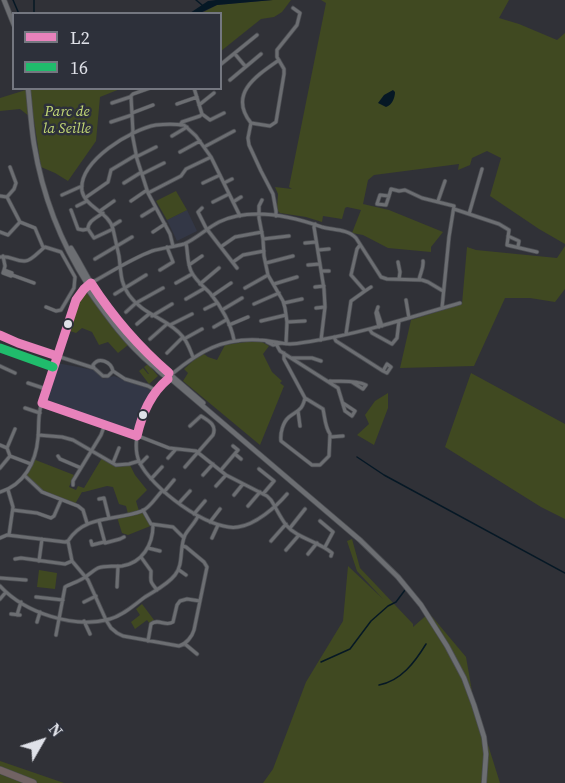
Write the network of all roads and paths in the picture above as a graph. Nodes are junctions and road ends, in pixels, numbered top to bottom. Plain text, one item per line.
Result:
1 (4, 0) edge
2 (293, 8) dead end
3 (12, 20) edge
4 (257, 35) dead end
5 (235, 54) junction
6 (261, 54) dead end
7 (279, 60) junction
8 (222, 64) edge
9 (246, 67) junction
10 (230, 80) dead end
11 (144, 90) edge
12 (195, 90) edge
13 (28, 91) edge
14 (214, 93) dead end
15 (131, 96) junction
16 (197, 98) junction
17 (112, 103) dead end
18 (177, 104) dead end
19 (153, 105) dead end
20 (199, 105) junction
21 (132, 114) junction
22 (202, 114) junction
23 (224, 114) dead end
24 (111, 122) dead end
25 (251, 123) junction
26 (180, 125) junction
27 (187, 128) junction
28 (234, 131) dead end
29 (133, 133) junction
30 (172, 136) dead end
31 (200, 141) junction
32 (156, 147) dead end
33 (204, 147) junction
34 (180, 152) dead end
35 (136, 156) junction
36 (210, 157) junction
37 (222, 161) dead end
38 (164, 163) dead end
39 (215, 165) junction
40 (10, 167) dead end
41 (482, 169) dead end
42 (141, 173) junction
43 (220, 175) junction
44 (232, 179) dead end
45 (445, 181) dead end
46 (124, 183) dead end
47 (203, 183) dead end
48 (224, 183) junction
49 (82, 185) junction
50 (147, 192) junction
51 (229, 194) junction
52 (62, 195) dead end
53 (0, 196) edge
54 (388, 196) dead end
55 (7, 197) junction
56 (241, 197) dead end
57 (86, 199) junction
58 (262, 200) dead end
59 (114, 201) dead end
60 (132, 201) dead end
61 (438, 201) junction
62 (213, 202) dead end
63 (233, 202) junction
64 (77, 206) dead end
65 (155, 208) junction
66 (202, 208) dead end
67 (454, 209) junction
68 (71, 210) dead end
69 (101, 212) junction
70 (259, 214) junction
71 (469, 214) junction
72 (142, 216) dead end
73 (240, 216) junction
74 (276, 216) junction
75 (120, 221) dead end
76 (20, 222) junction
77 (165, 224) junction
78 (315, 224) junction
79 (113, 227) junction
80 (88, 229) junction
81 (207, 229) junction
82 (0, 232) edge
83 (153, 232) dead end
84 (262, 232) junction
85 (289, 236) dead end
86 (508, 236) junction
87 (132, 237) dead end
88 (263, 239) junction
89 (316, 242) junction
90 (186, 243) junction
91 (305, 243) dead end
92 (360, 245) junction
93 (173, 246) junction
94 (117, 247) junction
95 (167, 247) junction
96 (221, 247) junction
97 (518, 247) junction
98 (44, 248) junction
99 (329, 249) dead end
100 (318, 250) junction
101 (264, 251) junction
102 (537, 252) dead end
103 (4, 256) edge
104 (202, 256) dead end
105 (292, 256) dead end
106 (95, 259) dead end
107 (423, 261) dead end
108 (233, 262) junction
109 (398, 262) dead end
110 (266, 263) junction
111 (320, 264) junction
112 (189, 265) junction
113 (308, 265) dead end
114 (119, 267) junction
115 (219, 268) dead end
116 (237, 268) dead end
117 (160, 270) dead end
118 (329, 271) dead end
119 (321, 272) junction
120 (192, 274) junction
121 (146, 275) dead end
122 (268, 275) junction
123 (297, 276) dead end
124 (399, 279) junction
125 (419, 280) junction
126 (231, 282) dead end
127 (34, 283) dead end
128 (176, 283) dead end
129 (90, 284) junction
130 (200, 284) junction
131 (274, 284) junction
132 (324, 286) junction
133 (124, 287) junction
134 (315, 287) dead end
135 (371, 287) dead end
136 (163, 288) dead end
137 (205, 288) junction
138 (245, 288) dead end
139 (365, 291) junction
140 (443, 291) junction
141 (279, 293) junction
142 (115, 294) dead end
143 (212, 296) junction
144 (242, 298) dead end
145 (186, 299) dead end
146 (302, 299) dead end
147 (64, 302) junction
148 (136, 303) junction
149 (217, 303) junction
150 (284, 303) junction
151 (406, 303) dead end
152 (460, 303) dead end
153 (172, 304) dead end
154 (254, 304) dead end
155 (74, 306) junction
156 (46, 307) dead end
157 (325, 307) junction
158 (316, 308) dead end
159 (442, 308) junction
160 (206, 309) dead end
161 (377, 309) dead end
162 (222, 310) junction
163 (126, 312) dead end
164 (192, 314) dead end
165 (151, 315) junction
166 (286, 315) junction
167 (248, 317) dead end
168 (410, 318) junction
169 (226, 320) junction
170 (261, 321) dead end
171 (305, 321) dead end
172 (399, 321) junction
173 (287, 322) junction
174 (137, 324) dead end
175 (168, 324) junction
176 (229, 325) junction
177 (380, 326) junction
178 (214, 327) dead end
179 (202, 329) dead end
180 (370, 329) junction
181 (346, 334) junction
182 (0, 335) edge
183 (333, 337) junction
184 (184, 338) junction
185 (150, 339) dead end
186 (234, 340) junction
187 (321, 340) junction
188 (284, 343) junction
189 (276, 344) junction
190 (167, 352) dead end
191 (284, 353) junction
192 (57, 356) junction
193 (193, 357) junction
194 (292, 358) junction
195 (321, 361) dead end
196 (0, 366) edge
197 (94, 368) junction
198 (113, 371) junction
199 (383, 371) dead end
200 (15, 374) dead end
201 (170, 376) junction
202 (328, 381) junction
203 (28, 382) dead end
204 (352, 382) dead end
205 (46, 389) junction
206 (155, 390) junction
207 (305, 398) junction
208 (42, 403) junction
209 (343, 403) dead end
210 (25, 408) dead end
211 (298, 411) junction
212 (40, 413) junction
213 (105, 424) junction
214 (190, 426) dead end
215 (300, 426) dead end
216 (15, 429) dead end
217 (38, 435) junction
218 (138, 436) junction
219 (343, 436) dead end
220 (330, 437) junction
221 (179, 444) dead end
222 (0, 445) edge
223 (233, 446) dead end
224 (8, 447) junction
225 (119, 448) dead end
226 (175, 449) junction
227 (92, 450) junction
228 (198, 452) junction
229 (235, 454) junction
230 (10, 456) junction
231 (58, 456) dead end
232 (147, 457) dead end
233 (168, 458) dead end
234 (241, 459) dead end
235 (113, 463) junction
236 (139, 463) junction
237 (31, 464) junction
238 (213, 464) junction
239 (185, 466) dead end
240 (162, 467) dead end
241 (0, 468) edge
242 (81, 468) junction
243 (259, 469) dead end
244 (220, 470) junction
245 (203, 475) dead end
246 (226, 475) junction
247 (24, 476) junction
248 (151, 479) junction
249 (174, 480) dead end
250 (243, 484) junction
251 (73, 485) dead end
252 (216, 486) dead end
253 (8, 490) junction
254 (190, 490) dead end
255 (163, 491) junction
256 (0, 492) edge
257 (261, 493) junction
258 (287, 494) dead end
259 (234, 495) dead end
260 (99, 499) dead end
261 (61, 500) junction
262 (205, 501) dead end
263 (179, 503) junction
264 (248, 506) dead end
265 (275, 507) junction
266 (220, 509) dead end
267 (306, 509) dead end
268 (13, 510) junction
269 (143, 510) junction
270 (196, 515) junction
271 (109, 518) junction
272 (99, 521) junction
273 (320, 521) dead end
274 (210, 522) junction
275 (87, 523) junction
276 (286, 524) junction
277 (153, 525) junction
278 (218, 525) junction
279 (290, 528) junction
280 (9, 535) junction
281 (299, 535) junction
282 (124, 537) dead end
283 (0, 538) edge
284 (184, 538) junction
285 (212, 538) dead end
286 (42, 540) junction
287 (69, 541) junction
288 (90, 541) dead end
289 (271, 541) dead end
290 (104, 542) junction
291 (317, 543) junction
292 (183, 546) junction
293 (325, 547) junction
294 (148, 548) junction
295 (286, 550) dead end
296 (160, 551) dead end
297 (308, 554) dead end
298 (331, 556) dead end
299 (141, 557) junction
300 (15, 559) dead end
301 (39, 561) junction
302 (72, 561) junction
303 (118, 566) junction
304 (179, 570) junction
305 (186, 575) dead end
306 (86, 576) junction
307 (0, 578) edge
308 (26, 580) dead end
309 (0, 585) edge
310 (117, 587) dead end
311 (198, 587) dead end
312 (203, 588) junction
313 (157, 590) junction
314 (6, 592) junction
315 (96, 596) junction
316 (36, 597) dead end
317 (0, 599) edge
318 (63, 600) junction
319 (200, 601) junction
320 (21, 602) junction
321 (84, 602) dead end
322 (40, 612) junction
323 (11, 614) dead end
324 (60, 619) junction
325 (106, 620) junction
326 (37, 621) dead end
327 (84, 621) junction
328 (90, 634) dead end
329 (56, 635) dead end
330 (148, 641) junction
331 (185, 644) junction
332 (197, 654) dead end
333 (0, 772) edge
334 (22, 783) edge
335 (33, 783) edge
336 (484, 783) edge

1 - 3 main road
2 - 7 street
4 - 5 street
5 - 8 street
5 - 9 street
6 - 9 street
7 - 25 street
7 - 25 street
9 - 10 street
11 - 15 street
12 - 16 street
13 - 129 main road
14 - 20 street
15 - 17 street
15 - 21 street
16 - 18 street
16 - 20 street
19 - 21 street
20 - 22 street
21 - 24 street
21 - 29 street
22 - 23 street
22 - 26 street
25 - 74 street
26 - 27 street
26 - 29 street
27 - 30 street
27 - 31 street
28 - 33 street
29 - 35 street
29 - 49 street
31 - 33 street
31 - 34 street
32 - 35 street
33 - 36 street
35 - 42 street
35 - 57 street
36 - 39 street
36 - 50 street
37 - 39 street
38 - 42 street
39 - 43 street
40 - 55 street
41 - 71 street
42 - 46 street
42 - 50 street
43 - 47 street
43 - 48 street
44 - 48 street
45 - 61 street
48 - 51 street
49 - 52 street
49 - 57 street
50 - 60 street
50 - 65 street
51 - 62 street
51 - 63 street
53 - 55 street
54 - 61 street
55 - 76 street
56 - 63 street
57 - 64 street
57 - 69 street
58 - 70 street
59 - 69 street
61 - 67 street
63 - 73 street
65 - 72 street
65 - 77 street
66 - 81 street
67 - 71 street
67 - 140 street
68 - 80 street
69 - 79 street
69 - 80 street
70 - 73 street
70 - 74 street
70 - 84 street
71 - 86 street
73 - 81 street
74 - 78 street
75 - 79 street
76 - 82 street
76 - 98 street
77 - 83 street
77 - 93 street
78 - 89 street
78 - 92 street
79 - 80 street
79 - 94 street
81 - 90 street
81 - 96 street
84 - 88 street
84 - 96 street
85 - 88 street
86 - 97 street
86 - 97 street
87 - 94 street
88 - 101 street
89 - 91 street
89 - 100 street
90 - 93 street
90 - 112 street
92 - 124 street
92 - 139 street
93 - 95 street
94 - 106 street
94 - 114 street
95 - 114 street
95 - 117 street
96 - 108 street
97 - 102 street
98 - 103 street
98 - 147 street
99 - 100 street
100 - 111 street
101 - 108 street
101 - 110 street
103 - 127 street
104 - 112 street
105 - 110 street
107 - 125 street
108 - 116 street
109 - 124 street
110 - 122 street
111 - 113 street
111 - 119 street
112 - 120 street
114 - 129 street
114 - 133 street
115 - 130 street
118 - 119 street
119 - 132 street
120 - 128 street
120 - 130 street
121 - 133 street
122 - 131 street
122 - 138 street
123 - 131 street
124 - 125 street
125 - 140 street
126 - 143 street
129 - 155 main road
129 - 201 main road
130 - 137 street
131 - 141 street
132 - 134 street
132 - 157 street
133 - 142 street
133 - 148 street
135 - 139 street
136 - 148 street
137 - 143 street
137 - 145 street
139 - 181 street
140 - 159 street
141 - 150 street
141 - 154 street
143 - 149 street
144 - 162 street
146 - 150 street
147 - 155 street
147 - 156 street
148 - 163 street
148 - 165 street
149 - 160 street
149 - 162 street
150 - 166 street
151 - 168 street
152 - 159 street
153 - 165 street
155 - 192 main road
157 - 158 street
157 - 187 street
159 - 168 street
161 - 177 street
162 - 169 street
164 - 175 street
165 - 174 street
165 - 175 street
166 - 170 street
166 - 173 street
167 - 176 street
168 - 172 street
169 - 176 street
169 - 178 street
171 - 173 street
172 - 177 street
172 - 180 street
173 - 188 street
175 - 184 street
175 - 185 street
176 - 186 street
177 - 180 street
179 - 184 street
180 - 181 street
181 - 183 street
182 - 192 main road
183 - 187 street
183 - 199 street
184 - 190 street
184 - 193 street
186 - 189 street
186 - 193 street
187 - 188 street
188 - 189 street
189 - 191 street
191 - 194 street
191 - 207 street
192 - 197 street
192 - 205 street
193 - 201 street
194 - 195 street
194 - 202 street
196 - 200 street
197 - 198 street
197 - 198 street
198 - 206 street
201 - 206 street
201 - 336 main road
202 - 204 street
202 - 209 street
203 - 205 street
205 - 208 street
206 - 218 street
207 - 211 street
207 - 220 street
208 - 212 street
208 - 213 street
210 - 212 street
211 - 215 street
211 - 220 street
212 - 217 street
213 - 218 street
213 - 227 street
214 - 228 street
216 - 224 street
217 - 227 street
217 - 237 street
218 - 226 street
218 - 236 street
219 - 220 street
221 - 226 street
222 - 224 street
223 - 229 street
224 - 230 street
225 - 235 street
226 - 228 street
226 - 233 street
227 - 235 street
227 - 242 street
228 - 238 street
228 - 239 street
229 - 234 street
229 - 244 street
230 - 237 street
230 - 241 street
231 - 242 street
232 - 236 street
235 - 236 street
236 - 248 street
237 - 247 street
238 - 244 street
238 - 245 street
240 - 248 street
242 - 251 street
243 - 257 street
244 - 246 street
246 - 250 street
246 - 252 street
247 - 253 street
247 - 261 street
248 - 255 street
249 - 255 street
250 - 257 street
250 - 259 street
253 - 256 street
253 - 268 street
254 - 263 street
255 - 263 street
255 - 269 street
257 - 264 street
257 - 265 street
258 - 265 street
260 - 271 street
261 - 268 street
261 - 275 street
262 - 270 street
263 - 270 street
265 - 276 street
265 - 278 street
266 - 274 street
267 - 279 street
268 - 280 street
269 - 271 street
269 - 277 street
270 - 274 street
270 - 284 street
271 - 272 street
272 - 275 street
272 - 290 street
273 - 293 street
274 - 278 street
275 - 287 street
276 - 279 street
276 - 289 street
277 - 284 street
277 - 294 street
278 - 285 street
279 - 281 street
280 - 283 street
280 - 286 street
281 - 291 street
281 - 295 street
282 - 290 street
284 - 292 street
286 - 287 street
286 - 301 street
287 - 302 street
288 - 290 street
291 - 293 street
291 - 297 street
292 - 304 street
292 - 312 street
293 - 298 street
294 - 296 street
294 - 299 street
299 - 303 street
299 - 313 street
300 - 301 street
301 - 302 street
302 - 306 street
303 - 306 street
303 - 310 street
304 - 305 street
304 - 313 street
306 - 315 street
306 - 318 street
307 - 308 street
309 - 314 street
311 - 312 street
312 - 319 street
313 - 325 street
314 - 317 street
314 - 320 street
315 - 321 street
315 - 325 street
316 - 318 street
318 - 324 street
319 - 330 street
319 - 331 street
320 - 322 street
320 - 323 street
322 - 324 street
322 - 326 street
324 - 327 street
324 - 329 street
325 - 327 street
325 - 330 street
327 - 328 street
330 - 331 street
331 - 332 street
333 - 334 highway
333 - 335 highway

